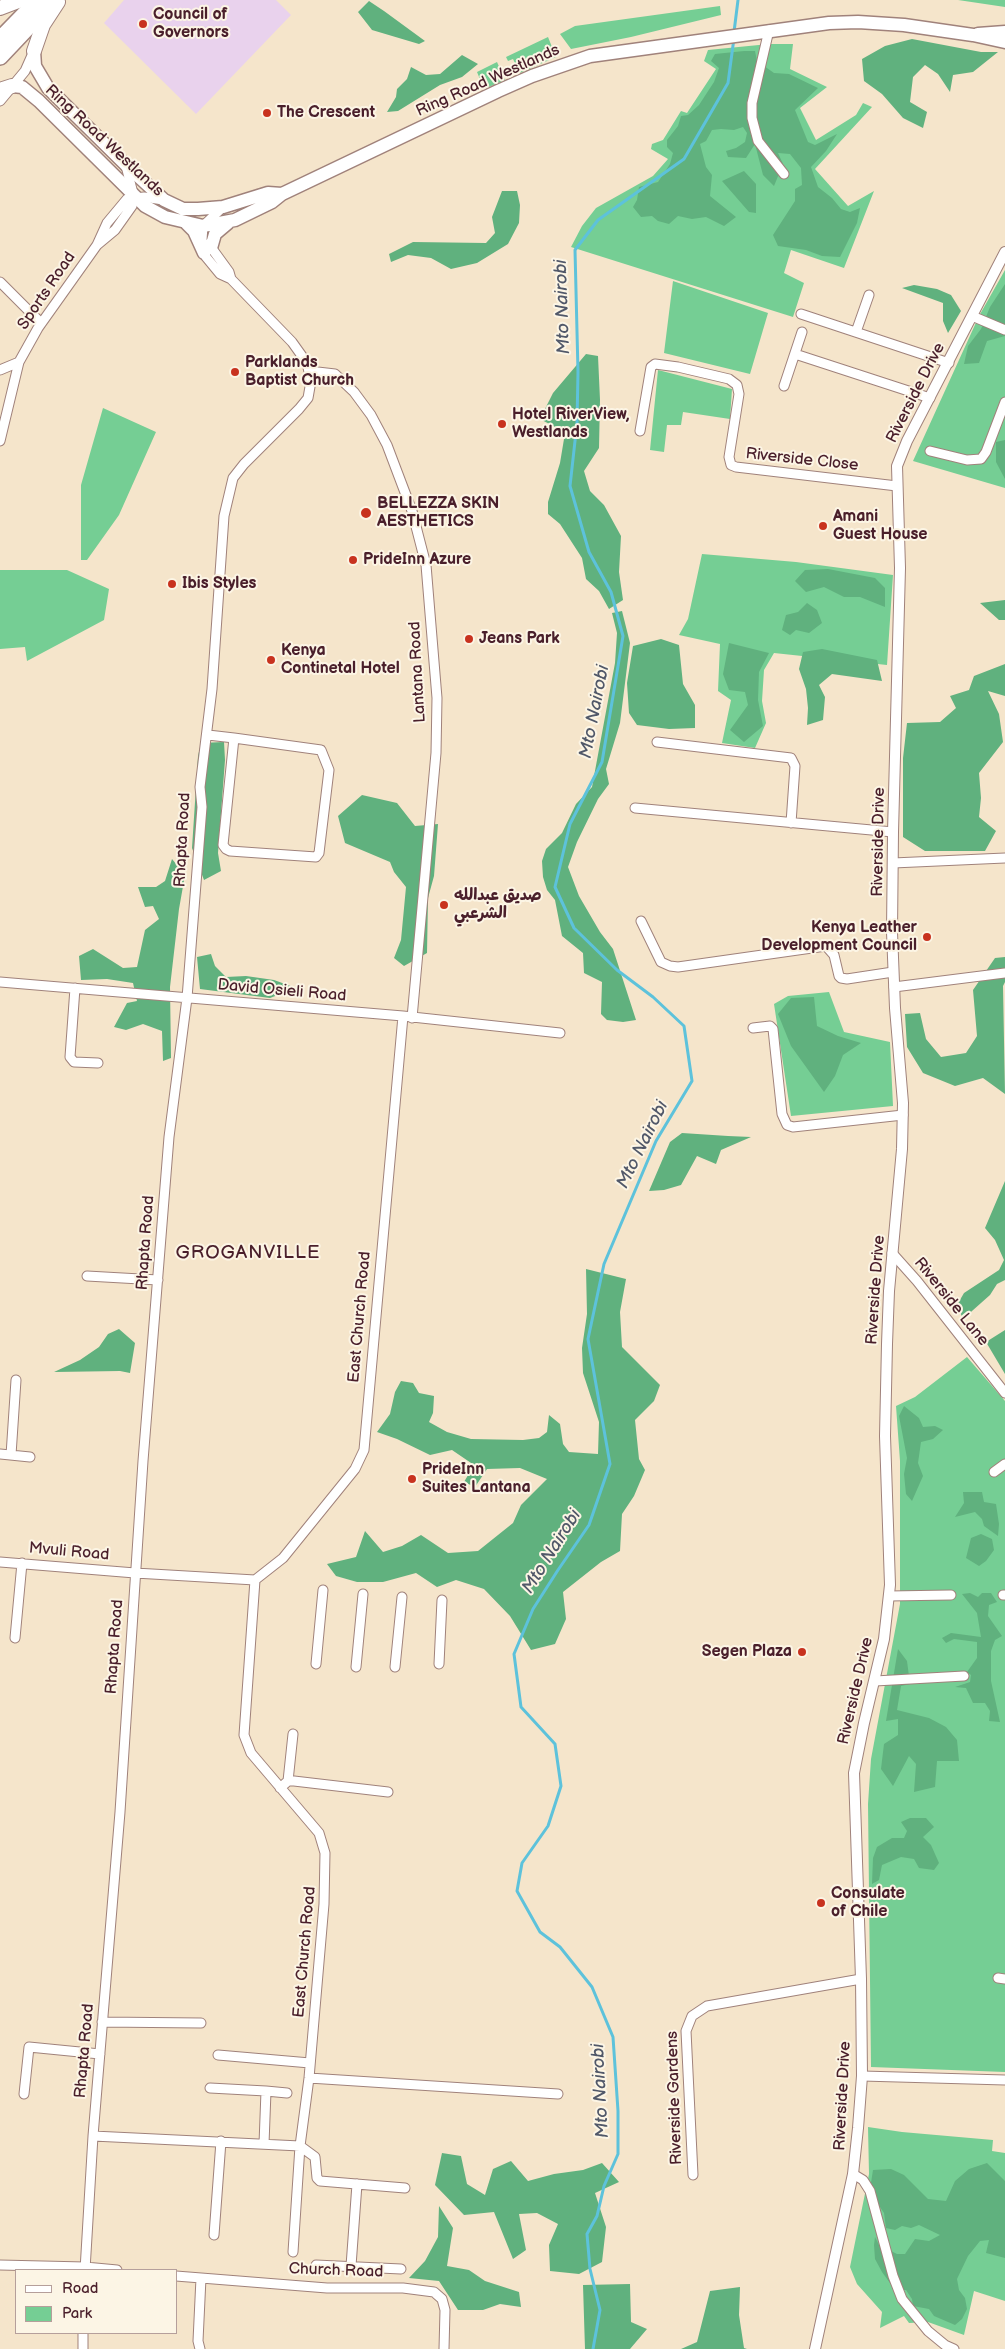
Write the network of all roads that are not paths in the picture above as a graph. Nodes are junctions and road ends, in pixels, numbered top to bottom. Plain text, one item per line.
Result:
1 (38, 0) edge
2 (54, 0) edge
3 (60, 0) edge
4 (19, 1) edge
5 (0, 8) edge
6 (769, 30) junction
7 (1005, 32) edge
8 (973, 35) junction
9 (0, 39) edge
10 (1005, 42) edge
11 (34, 50) junction
12 (0, 57) edge
13 (6, 88) edge
14 (0, 101) edge
15 (126, 166) junction
16 (784, 174) dead end
17 (282, 194) junction
18 (134, 197) junction
19 (164, 200) junction
20 (222, 208) junction
21 (183, 209) junction
22 (186, 223) junction
23 (228, 223) junction
24 (203, 226) junction
25 (208, 251) junction
26 (1005, 252) edge
27 (0, 282) edge
28 (868, 295) dead end
29 (801, 314) dead end
30 (972, 316) junction
31 (41, 324) junction
32 (1005, 330) edge
33 (802, 332) dead end
34 (856, 332) junction
35 (795, 354) junction
36 (19, 362) junction
37 (949, 363) junction
38 (0, 370) edge
39 (309, 371) junction
40 (784, 386) dead end
41 (930, 398) junction
42 (1005, 402) edge
43 (640, 431) dead end
44 (0, 441) edge
45 (930, 451) dead end
46 (897, 486) junction
47 (208, 735) junction
48 (234, 738) junction
49 (657, 742) dead end
50 (634, 808) dead end
51 (791, 823) junction
52 (893, 832) junction
53 (1005, 858) edge
54 (893, 863) junction
55 (641, 921) dead end
56 (893, 972) junction
57 (1005, 973) edge
58 (0, 982) edge
59 (894, 986) junction
60 (75, 988) junction
61 (186, 998) junction
62 (407, 1017) junction
63 (753, 1028) dead end
64 (560, 1033) dead end
65 (98, 1063) dead end
66 (903, 1115) junction
67 (892, 1254) junction
68 (87, 1276) dead end
69 (158, 1280) junction
70 (16, 1380) dead end
71 (1005, 1393) edge
72 (0, 1454) edge
73 (11, 1455) junction
74 (30, 1457) dead end
75 (1005, 1464) edge
76 (994, 1472) dead end
77 (0, 1562) edge
78 (22, 1563) junction
79 (135, 1573) junction
80 (255, 1580) junction
81 (323, 1590) dead end
82 (363, 1594) dead end
83 (951, 1595) dead end
84 (889, 1596) junction
85 (402, 1597) dead end
86 (442, 1600) dead end
87 (15, 1638) dead end
88 (316, 1664) dead end
89 (439, 1664) dead end
90 (356, 1667) dead end
91 (396, 1667) dead end
92 (964, 1676) dead end
93 (875, 1681) junction
94 (293, 1734) dead end
95 (288, 1781) junction
96 (280, 1788) junction
97 (388, 1792) dead end
98 (861, 1979) junction
99 (102, 2022) junction
100 (201, 2023) dead end
101 (100, 2054) junction
102 (218, 2055) dead end
103 (310, 2063) junction
104 (862, 2076) junction
105 (309, 2078) junction
106 (1005, 2080) edge
107 (210, 2088) dead end
108 (266, 2091) junction
109 (287, 2092) dead end
110 (24, 2094) dead end
111 (558, 2094) dead end
112 (93, 2136) junction
113 (220, 2141) junction
114 (264, 2144) junction
115 (300, 2146) junction
116 (853, 2174) junction
117 (693, 2175) dead end
118 (357, 2184) junction
119 (405, 2188) dead end
120 (214, 2235) dead end
121 (293, 2252) dead end
122 (0, 2265) edge
123 (316, 2265) dead end
124 (351, 2266) junction
125 (85, 2269) edge
126 (401, 2269) dead end
127 (178, 2276) edge
128 (201, 2278) junction
129 (83, 2334) edge
130 (83, 2349) edge
131 (200, 2349) edge
132 (444, 2349) edge
133 (815, 2349) edge
134 (954, 2349) edge

1 - 9 highway
2 - 12 highway
3 - 11 highway
4 - 5 highway
6 - 8 main road
6 - 16 street
6 - 17 main road, Ring Road Westlands
7 - 8 main road
8 - 10 main road
11 - 13 street
11 - 15 main road, Ring Road Westlands
13 - 14 street
13 - 18 main road, Ring Road Westlands
15 - 18 street
15 - 19 main road, Ring Road Westlands
17 - 20 main road, Ring Road Westlands
17 - 23 main road, Ring Road Westlands
18 - 19 street
18 - 22 main road, Ring Road Westlands
18 - 31 street, Sports Road
19 - 21 main road, Ring Road Westlands
20 - 21 main road, Ring Road Westlands
20 - 24 street, Ring Road Westlands
21 - 24 street, Ring Road Westlands
22 - 24 main road, Ring Road Westlands
22 - 25 main road
23 - 24 main road, Ring Road Westlands
23 - 25 main road
24 - 25 street, Ring Road Westlands
25 - 39 street, Rhapta Road
26 - 30 street, Riverside Drive
27 - 31 street
28 - 34 street
29 - 34 street
30 - 32 street
30 - 37 street, Riverside Drive
31 - 36 street, Sports Road
33 - 35 street
34 - 37 street
35 - 40 street
35 - 41 street
36 - 38 street
36 - 44 street, Sports Road
37 - 41 street, Riverside Drive
39 - 47 street, Rhapta Road
39 - 62 street, Lantana Road
41 - 46 street, Riverside Drive
42 - 45 street
43 - 46 street, Riverside Close
46 - 52 street, Riverside Drive
47 - 48 street
47 - 61 street, Rhapta Road
48 - 48 street
49 - 51 street
50 - 51 street
51 - 52 street
52 - 54 street, Riverside Drive
53 - 54 street
54 - 56 street, Riverside Drive
55 - 56 street
56 - 59 street, Riverside Drive
57 - 59 street
58 - 60 street, David Osieli Road
59 - 66 street, Riverside Drive
60 - 61 street, David Osieli Road
60 - 65 street
61 - 62 street, David Osieli Road
61 - 69 street, Rhapta Road
62 - 64 street, David Osieli Road
62 - 80 street, East Church Road
63 - 66 street
66 - 67 street, Riverside Drive
67 - 71 street, Riverside Lane
67 - 84 street, Riverside Drive
68 - 69 street
69 - 79 street, Rhapta Road
70 - 73 street
72 - 73 street
73 - 74 street
75 - 76 street
77 - 78 street, Mvuli Road
78 - 79 street, Mvuli Road
78 - 87 street
79 - 80 street
79 - 99 street, Rhapta Road
80 - 96 street, East Church Road
81 - 88 street
82 - 90 street
83 - 84 street
84 - 93 street, Riverside Drive
85 - 91 street
86 - 89 street
92 - 93 street
93 - 98 street, Riverside Drive
94 - 95 street
95 - 96 street
95 - 97 street
96 - 103 street, East Church Road
98 - 104 street, Riverside Drive
98 - 117 street, Riverside Gardens
99 - 100 street
99 - 101 street, Rhapta Road
101 - 110 street
101 - 112 street, Rhapta Road
102 - 103 street
103 - 105 street, East Church Road
104 - 106 street
104 - 116 street, Riverside Drive
105 - 111 street
105 - 115 street, East Church Road
107 - 108 street
108 - 109 street
108 - 114 street
112 - 113 street
112 - 125 street, Rhapta Road
113 - 114 street
113 - 120 street
114 - 115 street
115 - 118 street
115 - 121 street, East Church Road
116 - 133 street, Riverside Drive
116 - 134 street
118 - 119 street
118 - 124 street
122 - 125 street
123 - 124 street
124 - 126 street
127 - 128 street, Church Road
128 - 131 street
128 - 132 street, Church Road
129 - 130 street

